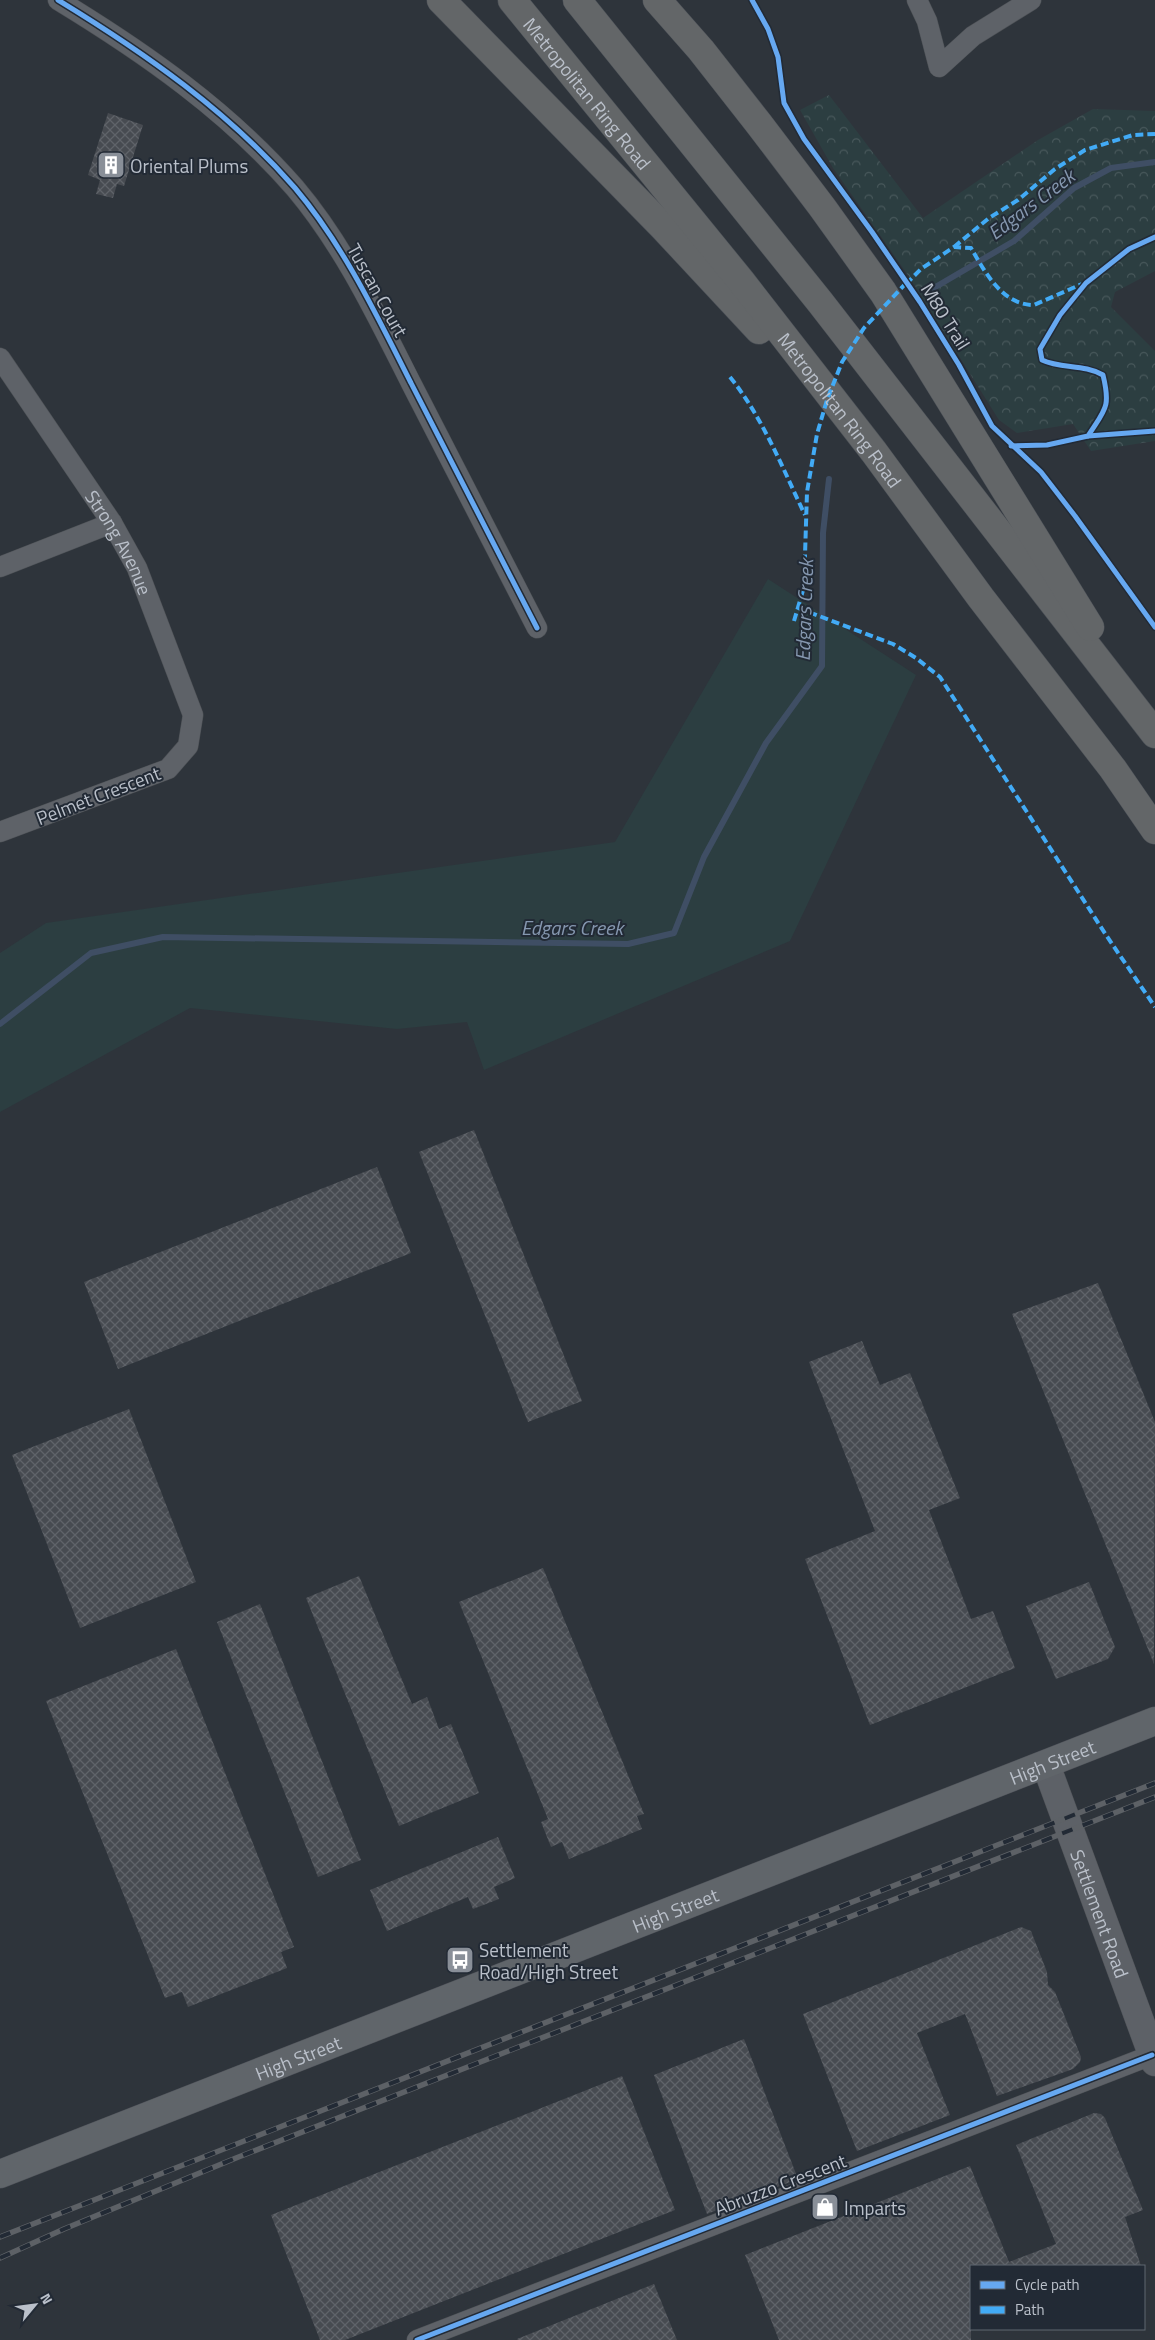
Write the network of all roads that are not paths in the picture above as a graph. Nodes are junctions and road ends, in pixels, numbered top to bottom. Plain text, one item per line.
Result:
1 (58, 0) edge
2 (440, 0) edge
3 (512, 0) edge
4 (577, 0) edge
5 (657, 0) edge
6 (917, 0) edge
7 (1031, 0) edge
8 (0, 358) edge
9 (874, 452) junction
10 (112, 523) junction
11 (0, 567) edge
12 (537, 628) dead end
13 (1155, 734) edge
14 (188, 746) joint
15 (1155, 830) edge
16 (0, 832) edge
17 (1155, 1721) edge
18 (1046, 1765) junction
19 (1154, 2058) edge
20 (0, 2174) edge
21 (417, 2340) edge

1 - 12 street, Tuscan Court
2 - 9 highway
3 - 9 highway, Metropolitan Ring Road
4 - 13 highway
5 - 13 highway
6 - 7 street
8 - 10 street, Strong Avenue
9 - 15 highway, Metropolitan Ring Road
10 - 11 street
10 - 14 street, Strong Avenue
14 - 16 street, Pelmet Crescent
17 - 18 main road, High Street
18 - 19 main road, Settlement Road
18 - 20 main road, High Street
19 - 21 street, Abruzzo Crescent

